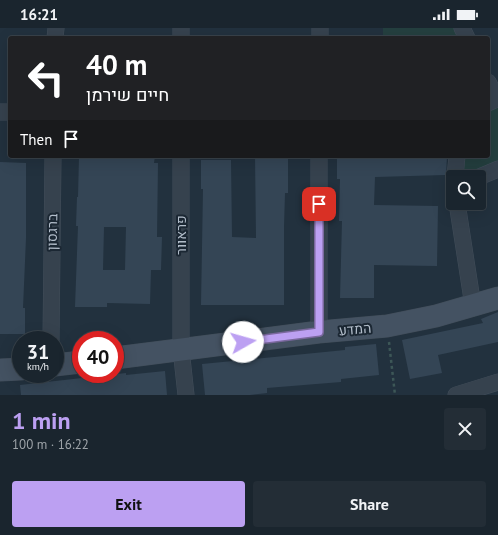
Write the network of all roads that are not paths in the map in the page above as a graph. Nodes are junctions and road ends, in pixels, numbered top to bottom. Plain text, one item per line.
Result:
1 (490, 88) edge
2 (494, 101) edge
3 (54, 158) edge
4 (181, 158) edge
5 (319, 158) edge
6 (457, 158) edge
7 (498, 169) edge
8 (456, 170) edge
9 (486, 174) edge
10 (458, 210) edge
11 (498, 298) edge
12 (473, 306) junction
13 (51, 331) edge
14 (319, 332) junction
15 (181, 349) junction
16 (124, 357) edge
17 (12, 369) edge
18 (0, 370) edge
19 (498, 382) edge
20 (186, 395) edge
21 (456, 395) edge

1 - 2 street
3 - 13 street, ברגסון
4 - 15 street, פראוור
5 - 14 street
6 - 8 street
7 - 9 street
10 - 12 street
11 - 12 street, המדע
12 - 14 street, המדע
14 - 15 street, המדע
15 - 16 street, המדע
15 - 20 street, פראוור
17 - 18 street
19 - 21 street

